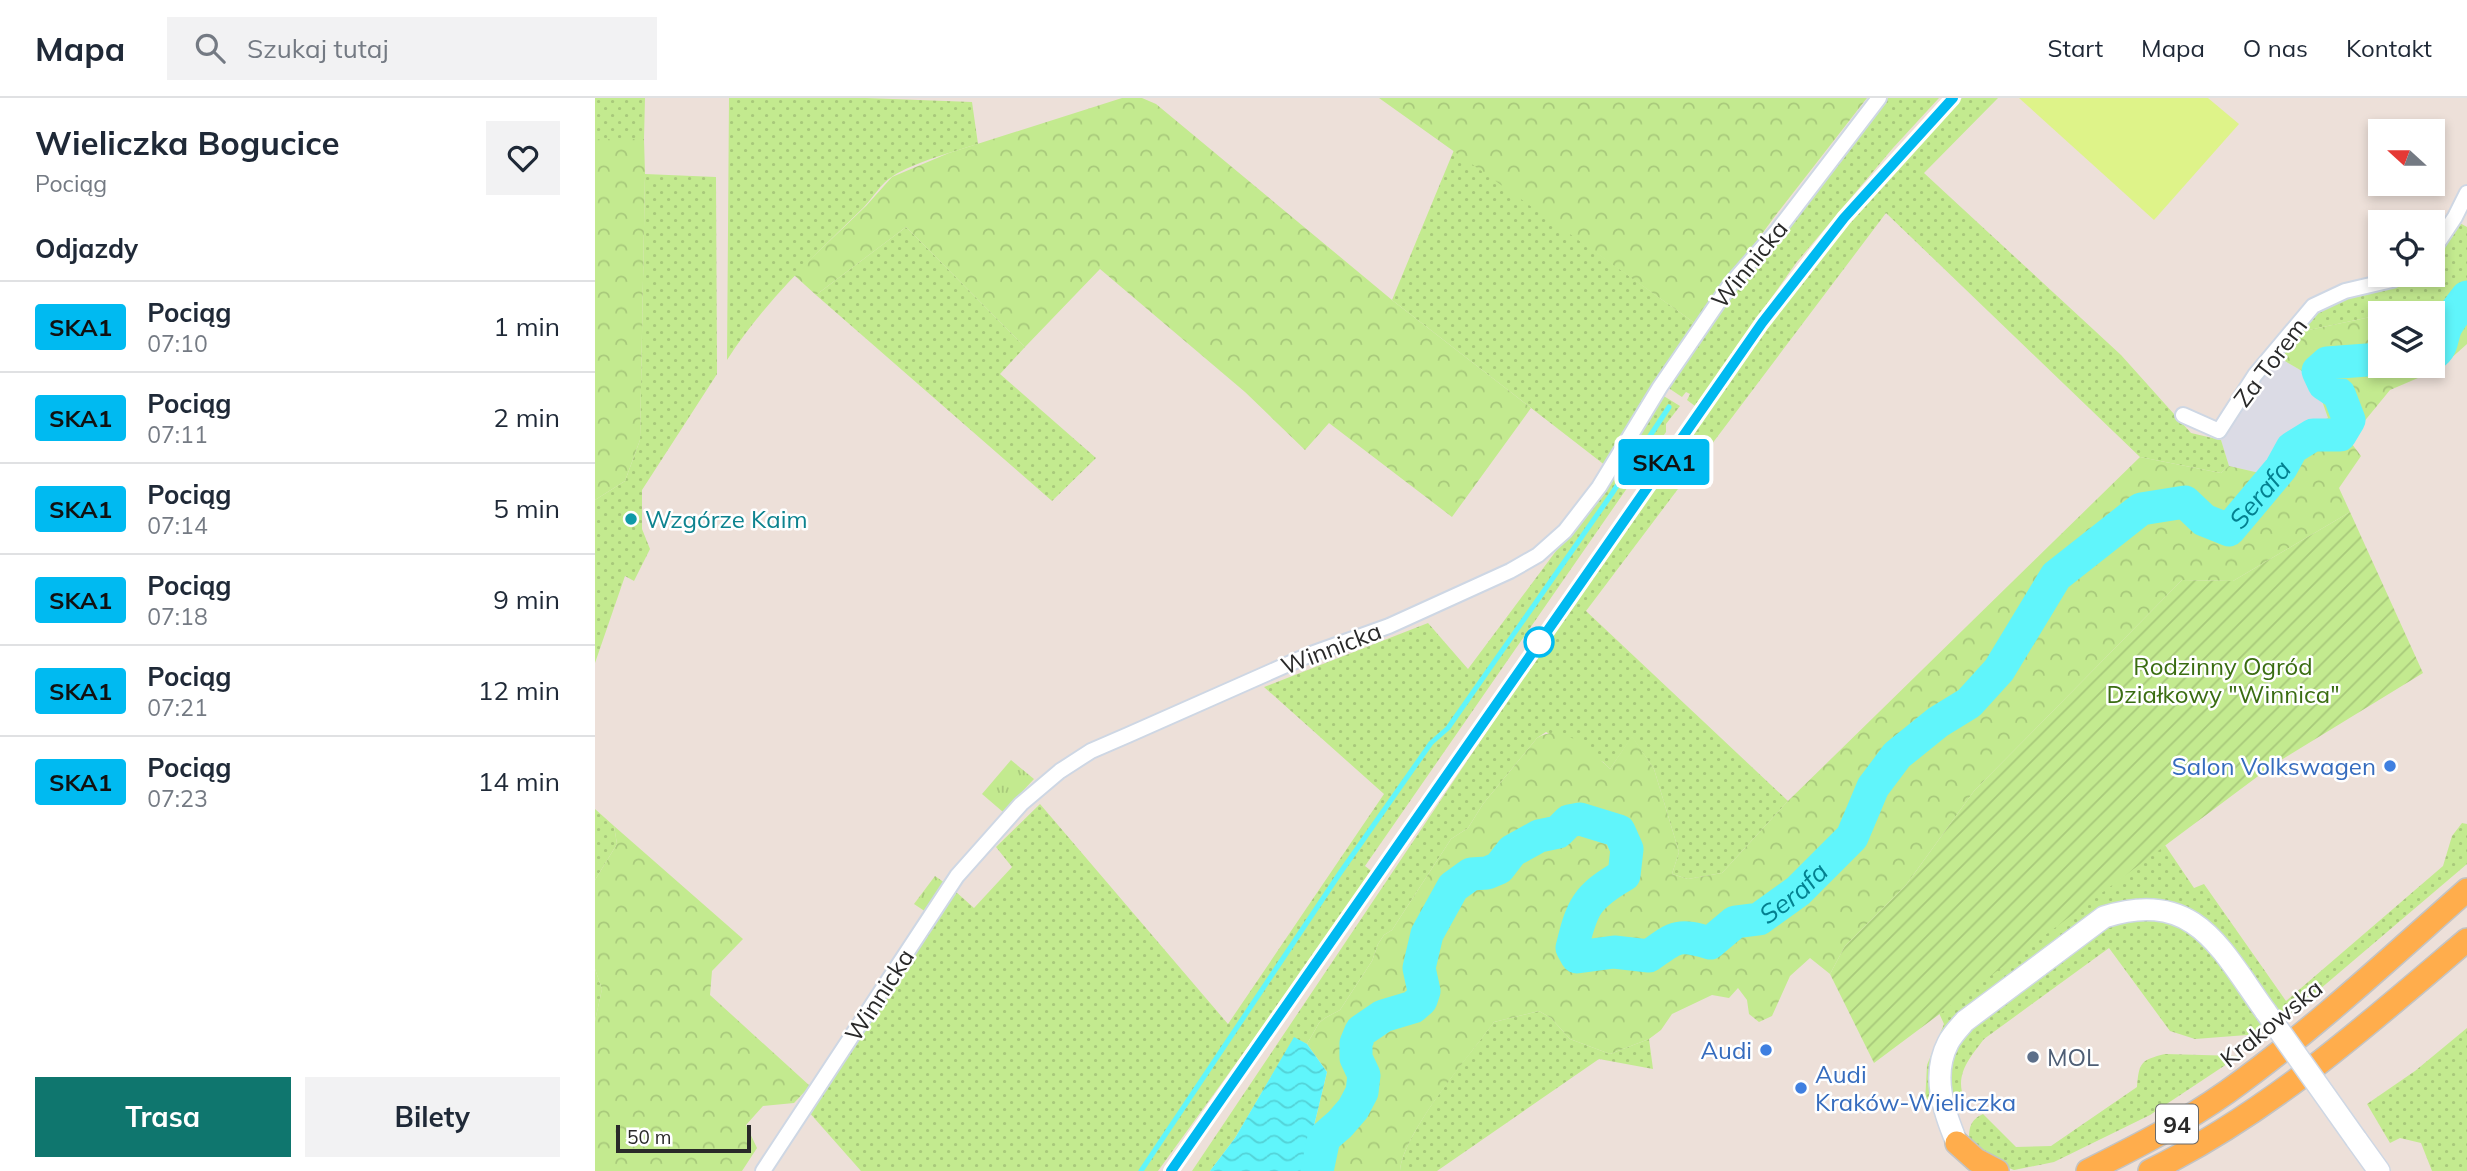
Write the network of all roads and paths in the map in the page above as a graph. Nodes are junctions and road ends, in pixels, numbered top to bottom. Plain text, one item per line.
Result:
1 (1879, 98) edge
2 (2467, 193) edge
3 (2445, 232) edge
4 (2368, 286) edge
5 (2183, 415) dead end
6 (2467, 890) edge
7 (2467, 940) edge
8 (1957, 1143) junction
9 (763, 1171) edge
10 (1961, 1171) edge
11 (1997, 1171) edge
12 (2088, 1171) edge
13 (2150, 1171) edge
14 (2379, 1171) edge

1 - 9 street, Winnicka
2 - 3 street
4 - 5 street, Za Torem
6 - 12 main road, Krakowska / 94
7 - 13 main road, 94
8 - 10 main road
8 - 11 main road
8 - 14 street, bridge

